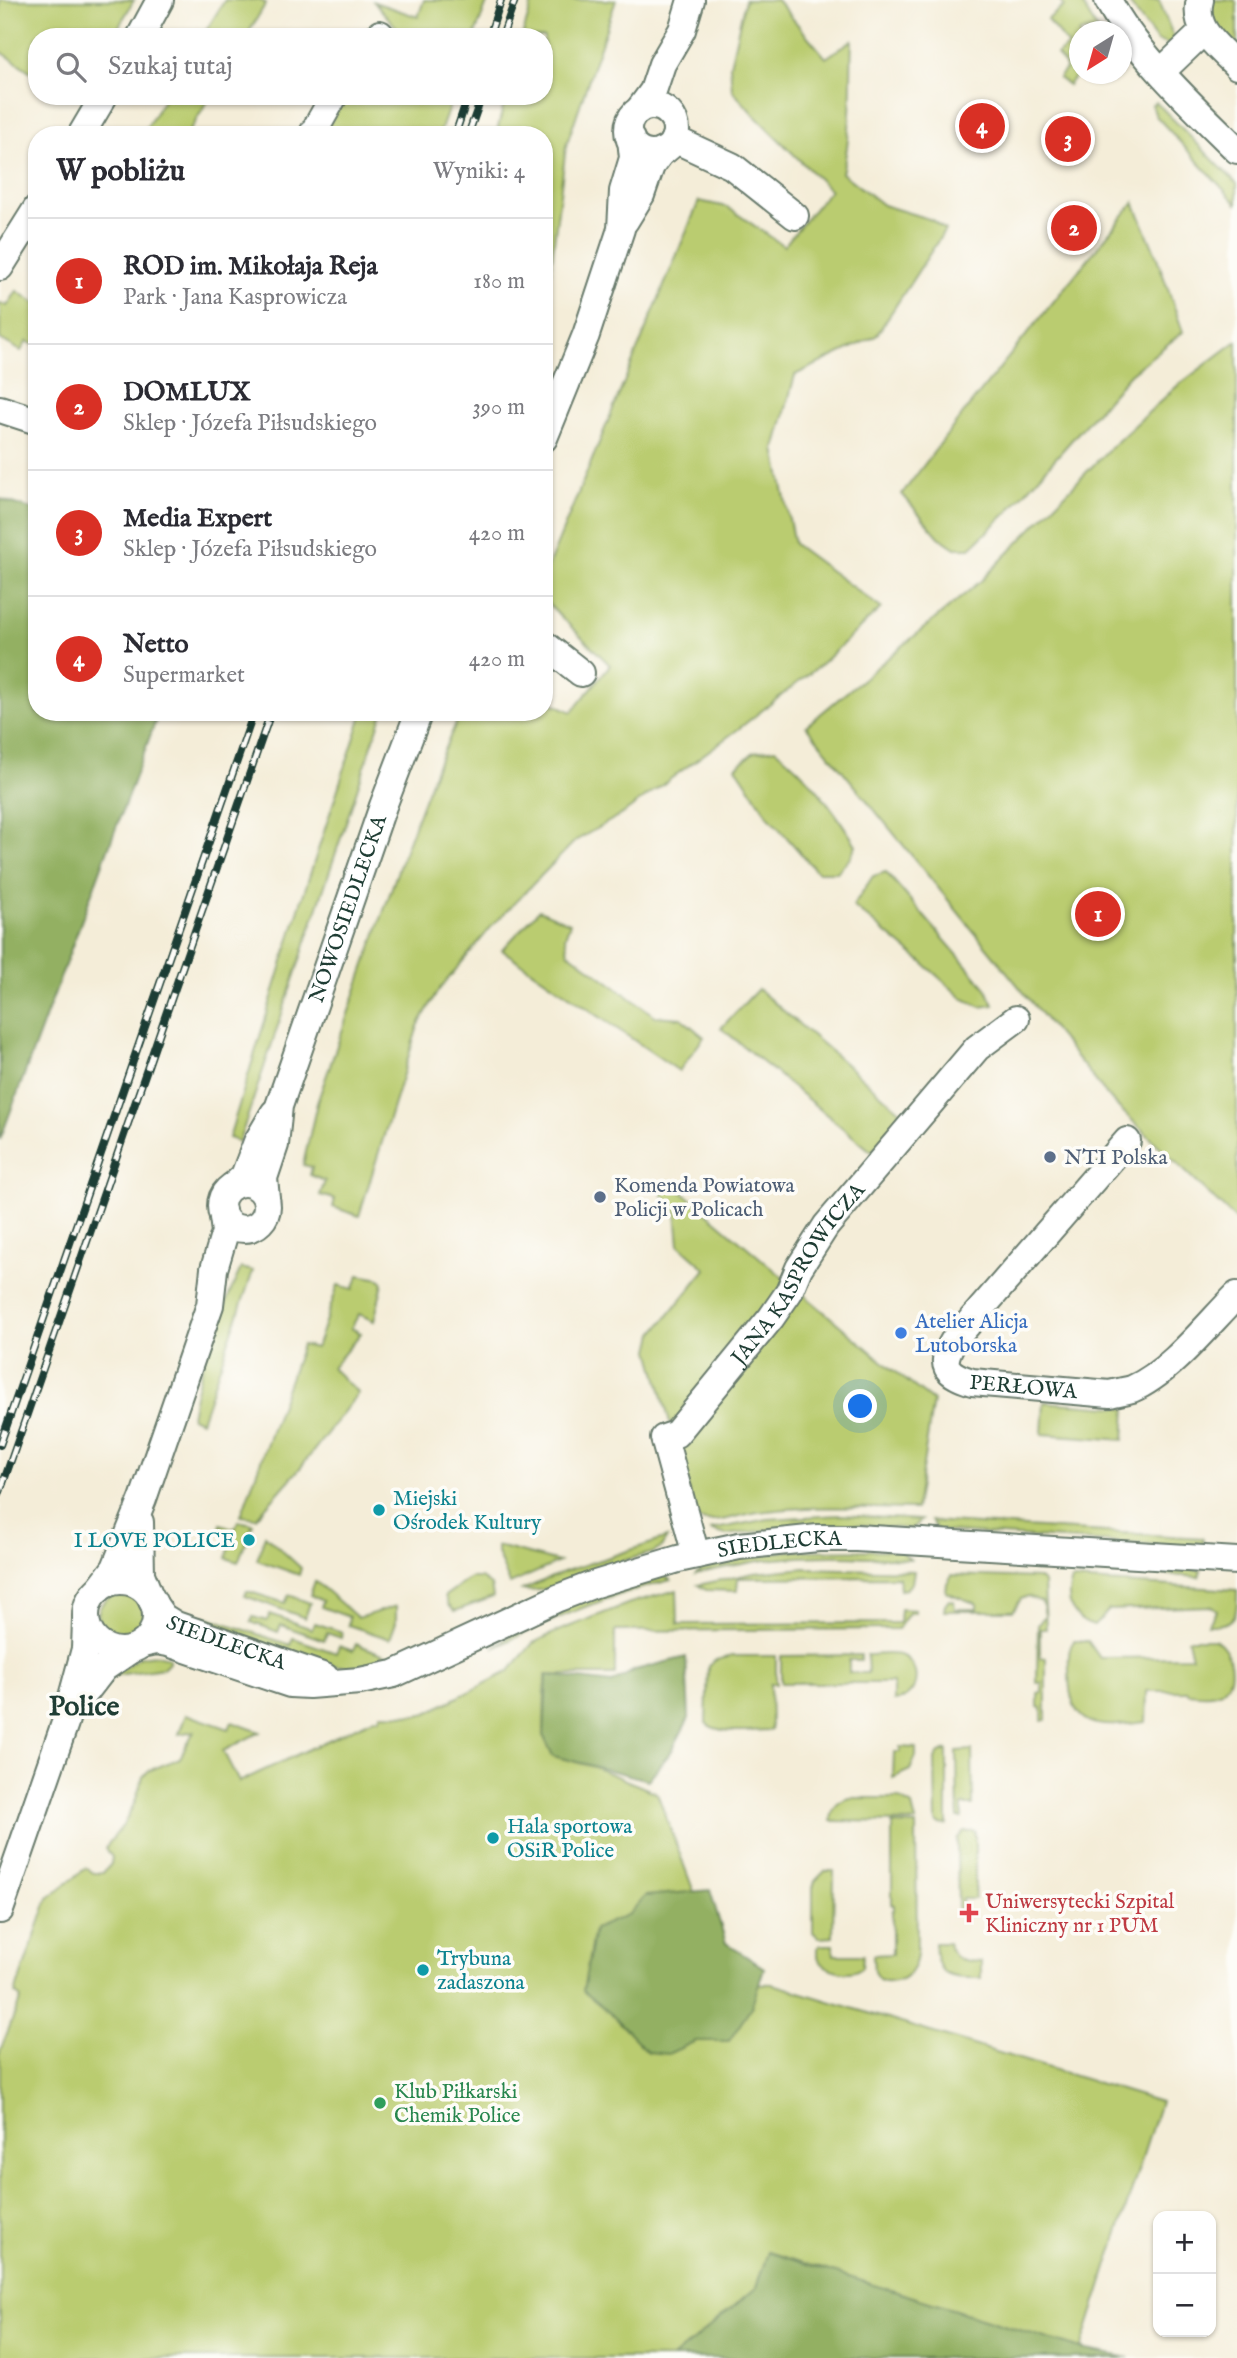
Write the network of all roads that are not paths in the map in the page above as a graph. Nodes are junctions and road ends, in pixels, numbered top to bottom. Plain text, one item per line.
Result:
1 (160, 0) edge
2 (691, 0) edge
3 (1108, 0) edge
4 (1198, 2) edge
5 (145, 28) edge
6 (682, 30) junction
7 (1204, 32) junction
8 (1237, 66) edge
9 (1162, 71) junction
10 (99, 105) edge
11 (329, 105) edge
12 (639, 110) junction
13 (86, 126) edge
14 (317, 126) edge
15 (670, 137) junction
16 (631, 139) junction
17 (1237, 150) edge
18 (795, 216) dead end
19 (28, 222) edge
20 (621, 229) junction
21 (0, 267) edge
22 (0, 409) edge
23 (553, 417) edge
24 (28, 418) edge
25 (553, 651) edge
26 (581, 673) dead end
27 (416, 721) edge
28 (1016, 1019) dead end
29 (279, 1106) junction
30 (1127, 1141) dead end
31 (227, 1198) junction
32 (266, 1198) junction
33 (256, 1226) junction
34 (1237, 1295) edge
35 (210, 1305) junction
36 (143, 1499) junction
37 (696, 1555) junction
38 (1237, 1561) edge
39 (99, 1589) junction
40 (152, 1601) junction
41 (86, 1620) junction
42 (136, 1647) junction
43 (347, 1682) junction
44 (65, 1723) junction
45 (0, 1910) edge

1 - 5 street
2 - 6 street
3 - 9 street
4 - 7 street
6 - 12 street
6 - 15 street
7 - 8 street
7 - 9 street
9 - 17 street
10 - 13 street
11 - 14 street
12 - 15 street
12 - 16 street
15 - 16 street
15 - 18 street
15 - 20 street
16 - 20 street
19 - 21 street
20 - 23 street
22 - 24 street
25 - 26 street
27 - 29 street, NOWOSIEDLECKA
28 - 37 street, JANA KASPROWICZA
29 - 31 street, NOWOSIEDLECKA
29 - 32 street, NOWOSIEDLECKA
30 - 34 street, PERŁOWA
31 - 32 street
31 - 33 street
31 - 35 street, NOWOSIEDLECKA
32 - 33 street, NOWOSIEDLECKA
33 - 35 street, NOWOSIEDLECKA
35 - 36 street, NOWOSIEDLECKA
36 - 39 street, NOWOSIEDLECKA
36 - 40 street, NOWOSIEDLECKA
37 - 38 street, SIEDLECKA
37 - 43 street, SIEDLECKA
39 - 40 street
39 - 41 street
40 - 42 street
40 - 43 street, SIEDLECKA
41 - 42 street
41 - 44 street
42 - 43 street, SIEDLECKA
42 - 44 street
44 - 45 street

